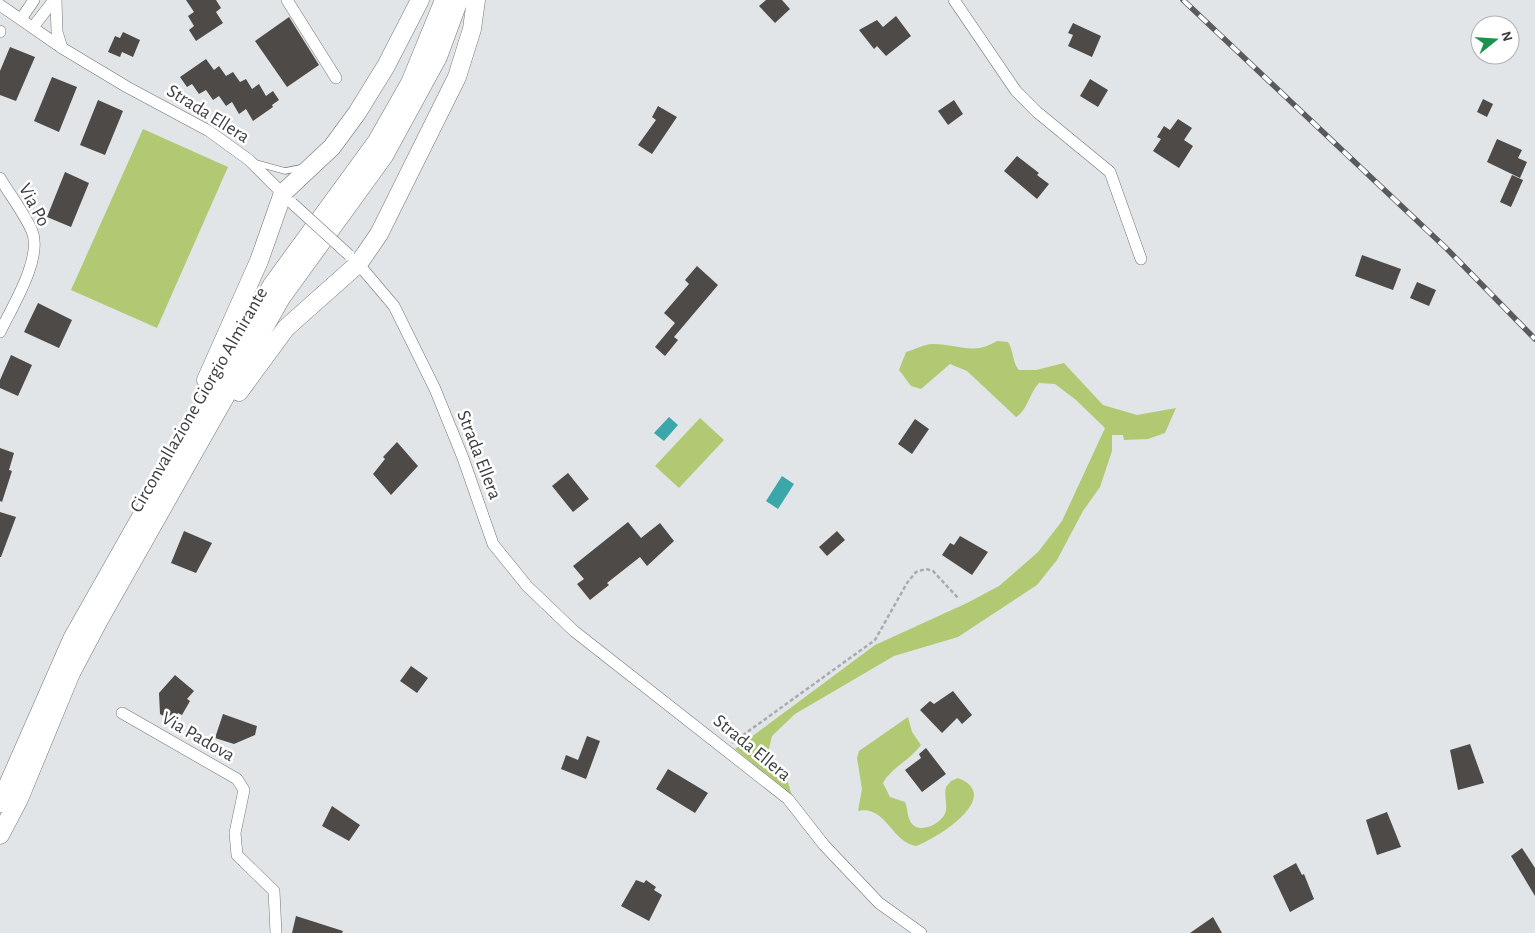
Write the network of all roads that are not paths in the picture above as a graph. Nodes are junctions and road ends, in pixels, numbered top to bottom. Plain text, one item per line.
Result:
1 (34, 0) edge
2 (55, 0) edge
3 (287, 0) edge
4 (420, 0) edge
5 (444, 0) edge
6 (459, 0) edge
7 (476, 0) edge
8 (954, 0) edge
9 (0, 5) edge
10 (21, 19) junction
11 (33, 26) junction
12 (62, 48) junction
13 (336, 78) dead end
14 (249, 160) junction
15 (314, 164) junction
16 (0, 178) edge
17 (288, 198) junction
18 (354, 259) junction
19 (1141, 259) dead end
20 (0, 332) edge
21 (201, 425) junction
22 (122, 712) dead end
23 (0, 803) edge
24 (0, 835) edge
25 (276, 933) edge
26 (920, 933) edge

1 - 10 street
2 - 11 street
2 - 12 street
3 - 13 street
4 - 15 highway
5 - 21 highway, Circonvallazione Giorgio Almirante
6 - 21 highway, Circonvallazione Giorgio Almirante
7 - 18 highway
8 - 19 street
9 - 10 street, Strada Ellera
10 - 11 street, Strada Ellera
11 - 12 street, Strada Ellera
12 - 14 street, Strada Ellera
14 - 15 lane
14 - 17 street, Strada Ellera
15 - 17 highway
16 - 20 street, Via Po
17 - 18 street, Strada Ellera, bridge
17 - 21 highway
18 - 21 highway
18 - 26 street, Strada Ellera
21 - 23 highway, Circonvallazione Giorgio Almirante
21 - 24 highway, Circonvallazione Giorgio Almirante
22 - 25 street, Via Padova

